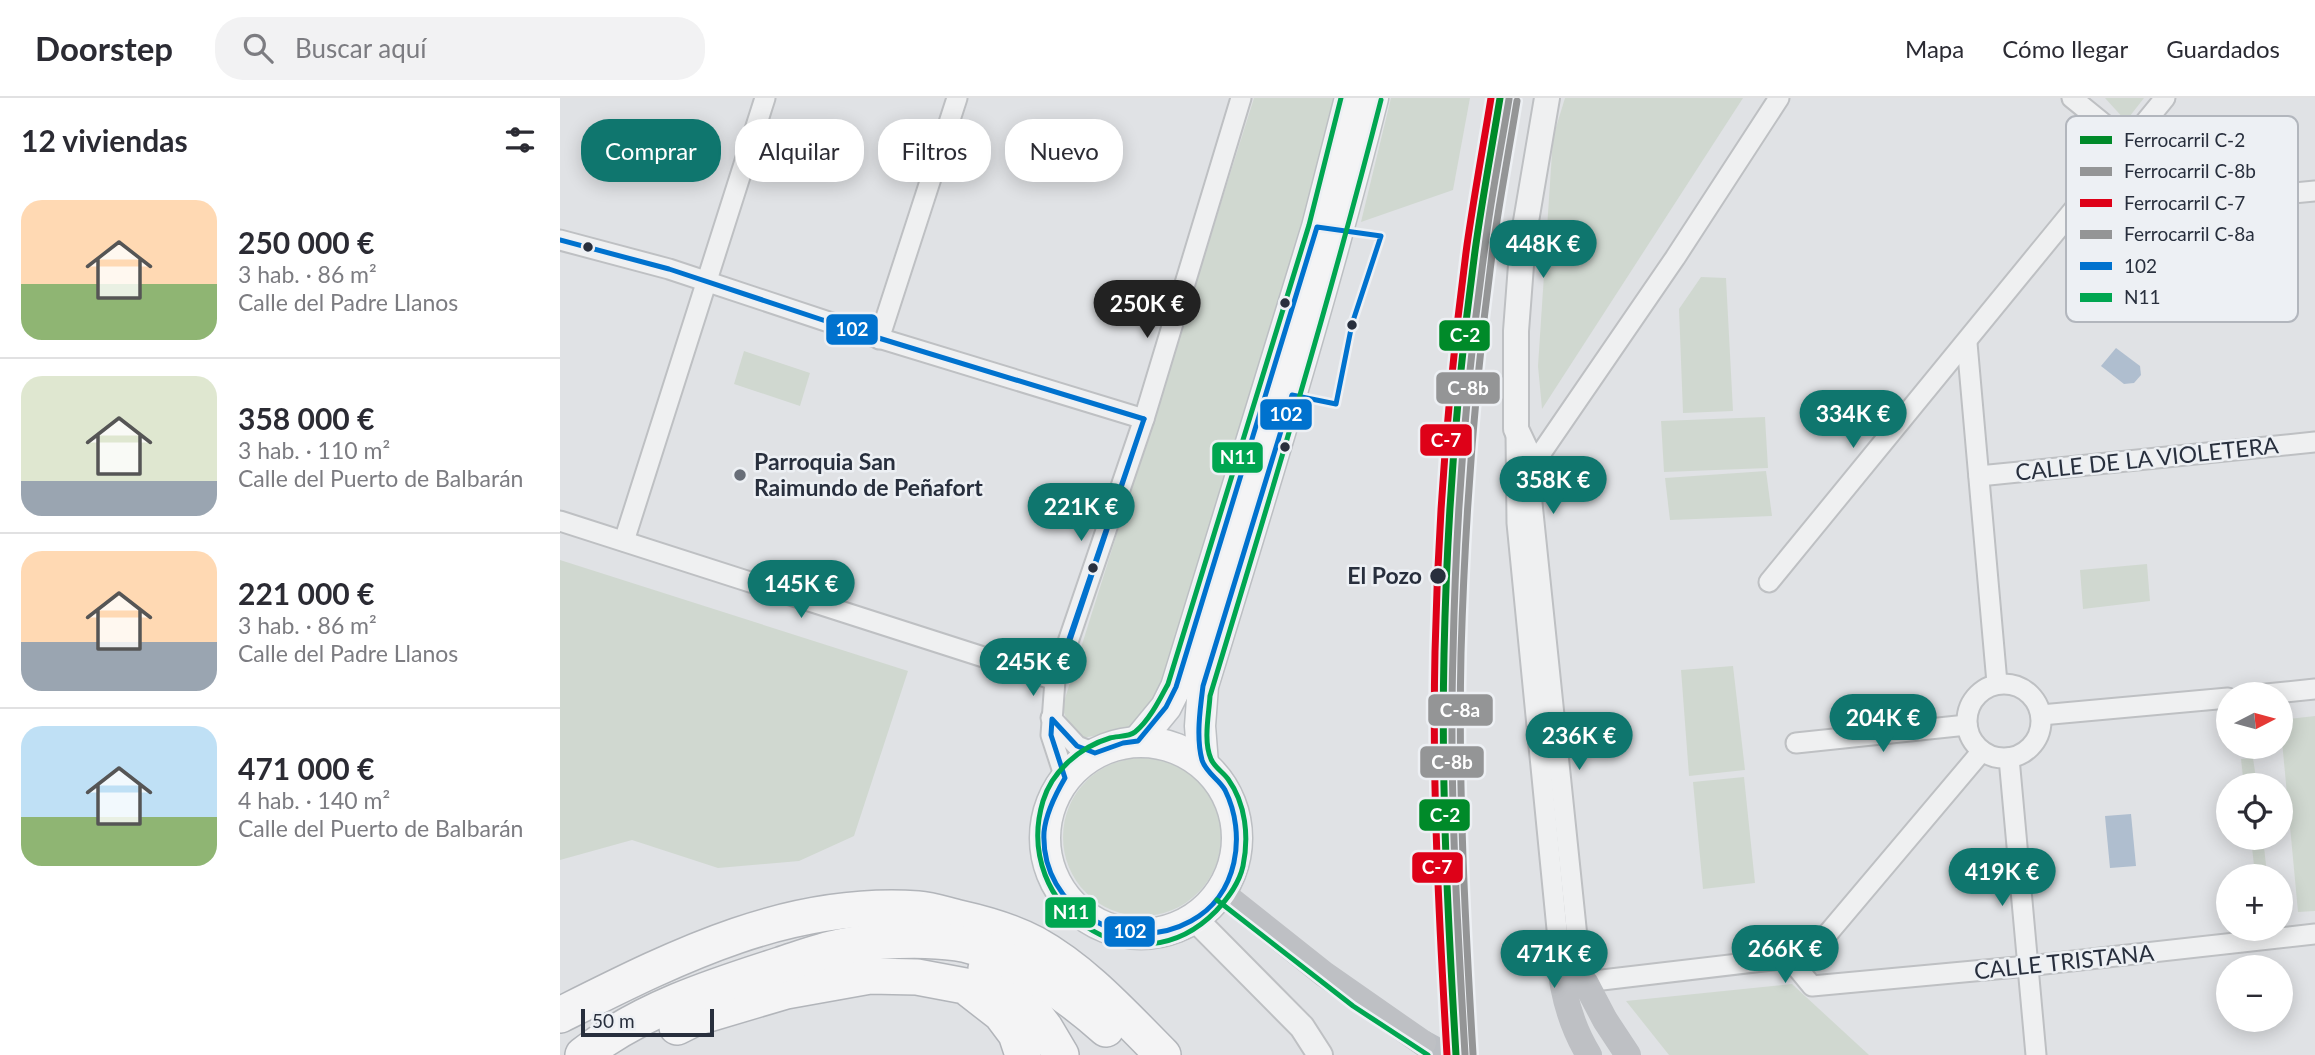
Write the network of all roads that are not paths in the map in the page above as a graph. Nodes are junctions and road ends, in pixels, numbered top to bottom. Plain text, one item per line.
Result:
1 (765, 98) edge
2 (957, 98) edge
3 (1241, 98) edge
4 (1350, 98) edge
5 (1373, 98) edge
6 (1547, 98) edge
7 (1779, 98) edge
8 (2072, 98) edge
9 (2165, 98) edge
10 (2094, 116) edge
11 (2151, 116) edge
12 (2066, 221) edge
13 (560, 240) edge
14 (706, 282) junction
15 (879, 339) junction
16 (1967, 343) junction
17 (1144, 419) junction
18 (1516, 429) junction
19 (2315, 442) edge
20 (1533, 466) junction
21 (1979, 476) junction
22 (560, 521) edge
23 (624, 541) junction
24 (1769, 582) dead end
25 (1055, 680) junction
26 (1997, 683) junction
27 (2315, 689) edge
28 (2293, 691) edge
29 (2216, 699) edge
30 (2041, 715) junction
31 (1051, 718) junction
32 (1967, 725) junction
33 (1138, 741) junction
34 (1796, 743) dead end
35 (1982, 751) junction
36 (1095, 753) junction
37 (2009, 758) junction
38 (1203, 764) junction
39 (1065, 778) junction
40 (1222, 893) junction
41 (1195, 919) junction
42 (2315, 934) edge
43 (1558, 947) junction
44 (1789, 958) junction
45 (2028, 966) junction
46 (775, 967) junction
47 (1586, 982) junction
48 (560, 1015) edge
49 (1423, 1043) tunnel mouth
50 (583, 1055) edge
51 (624, 1055) edge
52 (1023, 1055) edge
53 (1061, 1055) edge
54 (1135, 1055) edge
55 (1163, 1055) edge
56 (1321, 1055) edge
57 (1588, 1055) edge
58 (1628, 1055) edge
59 (2036, 1055) edge

1 - 14 street
2 - 15 street
3 - 17 street
4 - 33 main road
5 - 38 main road
6 - 18 street
7 - 20 street
8 - 10 street
9 - 11 street
12 - 16 street
13 - 14 street
14 - 15 street
14 - 23 street
15 - 17 street
16 - 21 street
16 - 24 street
17 - 25 street
18 - 20 street
18 - 43 street
19 - 21 street, CALLE DE LA VIOLETERA
20 - 47 street
21 - 26 street
22 - 23 street
23 - 25 street
25 - 31 street
26 - 30 street
26 - 32 street
27 - 28 street
29 - 30 street
30 - 37 street
31 - 36 street
31 - 39 street
32 - 34 street
32 - 35 street
33 - 36 main road
33 - 38 main road
35 - 37 street
35 - 44 street
36 - 39 main road
37 - 45 street
38 - 40 main road
39 - 41 main road
40 - 41 main road
40 - 49 main road
41 - 56 street
42 - 45 street, CALLE TRISTANA
43 - 47 main road
43 - 57 main road
44 - 45 street, CALLE TRISTANA
44 - 47 street
45 - 59 street
46 - 50 highway
46 - 53 highway
46 - 54 highway
47 - 58 main road
48 - 55 highway
51 - 52 highway

